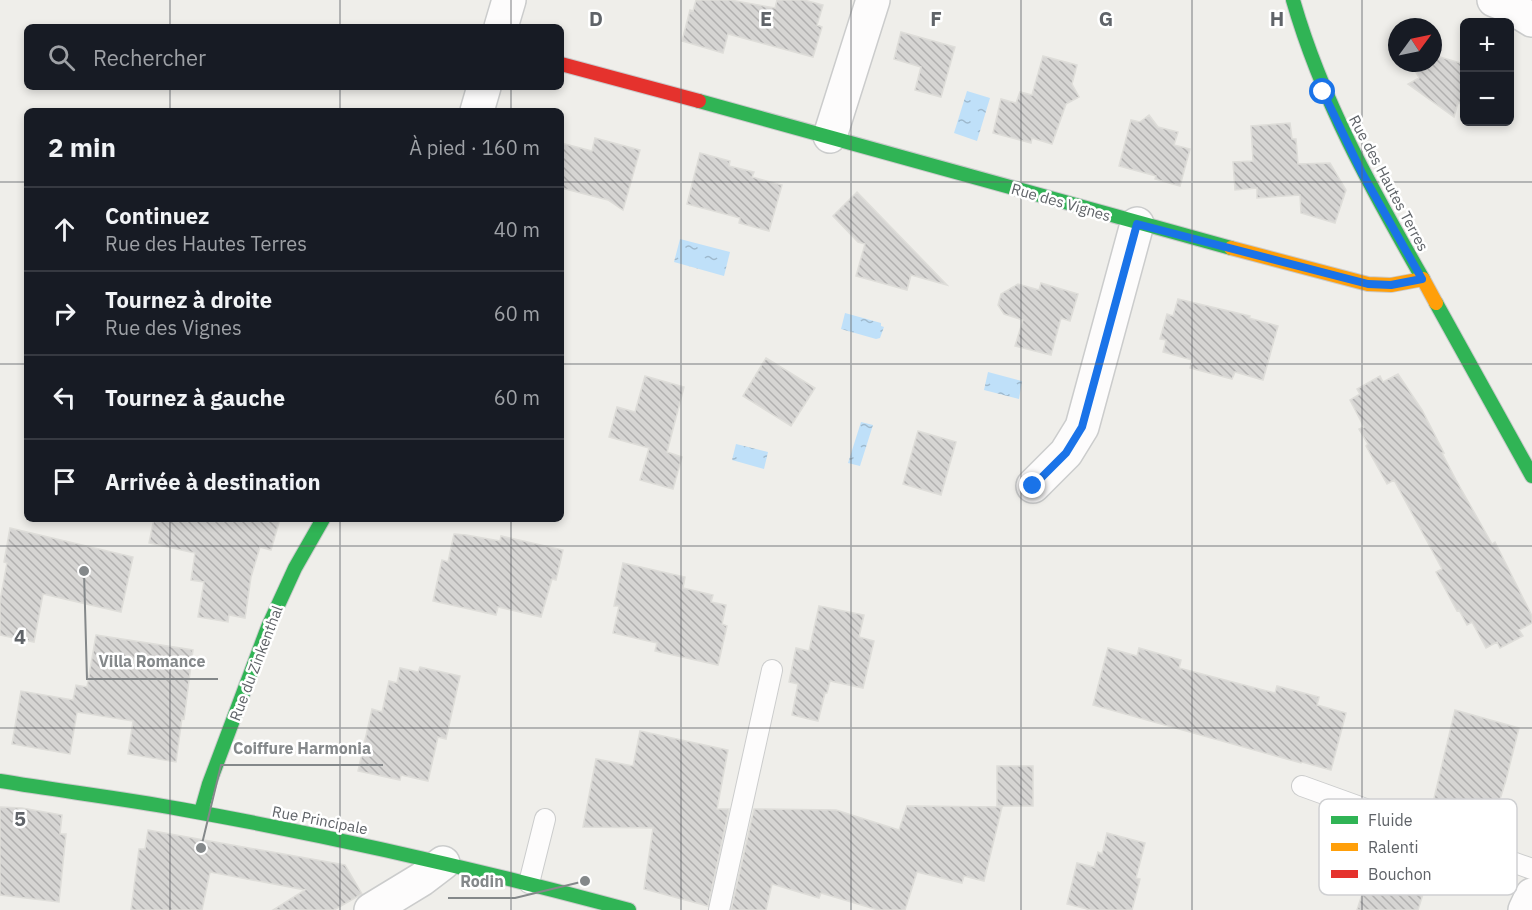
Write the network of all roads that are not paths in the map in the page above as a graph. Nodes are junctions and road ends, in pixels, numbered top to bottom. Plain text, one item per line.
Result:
1 (508, 0) edge
2 (873, 0) edge
3 (1293, 0) edge
4 (1494, 0) edge
5 (1532, 20) edge
6 (502, 24) edge
7 (564, 65) edge
8 (483, 90) edge
9 (478, 108) edge
10 (831, 136) junction
11 (1137, 224) junction
12 (1422, 279) junction
13 (1532, 476) edge
14 (1033, 486) dead end
15 (321, 522) edge
16 (772, 670) dead end
17 (0, 781) edge
18 (1302, 786) dead end
19 (1338, 799) edge
20 (201, 812) junction
21 (545, 819) dead end
22 (443, 863) junction
23 (1517, 864) edge
24 (1532, 869) edge
25 (529, 883) junction
26 (1532, 895) edge
27 (371, 910) edge
28 (629, 910) edge
29 (719, 910) edge
30 (1525, 910) edge

1 - 6 street
2 - 10 street
3 - 12 street, Rue des Hautes Terres
4 - 5 street
7 - 10 street, Rue des Vignes
8 - 9 street
10 - 11 street, Rue des Vignes
11 - 12 street, Rue des Vignes
11 - 14 street
12 - 13 street
15 - 20 street, Rue du Zinkenthal
16 - 29 lane
17 - 20 street, Rue Principale
18 - 19 lane
20 - 22 street, Rue Principale
21 - 25 lane
22 - 25 street, Rue Principale
22 - 27 street
23 - 24 lane
25 - 28 street, Rue Principale
26 - 30 street

